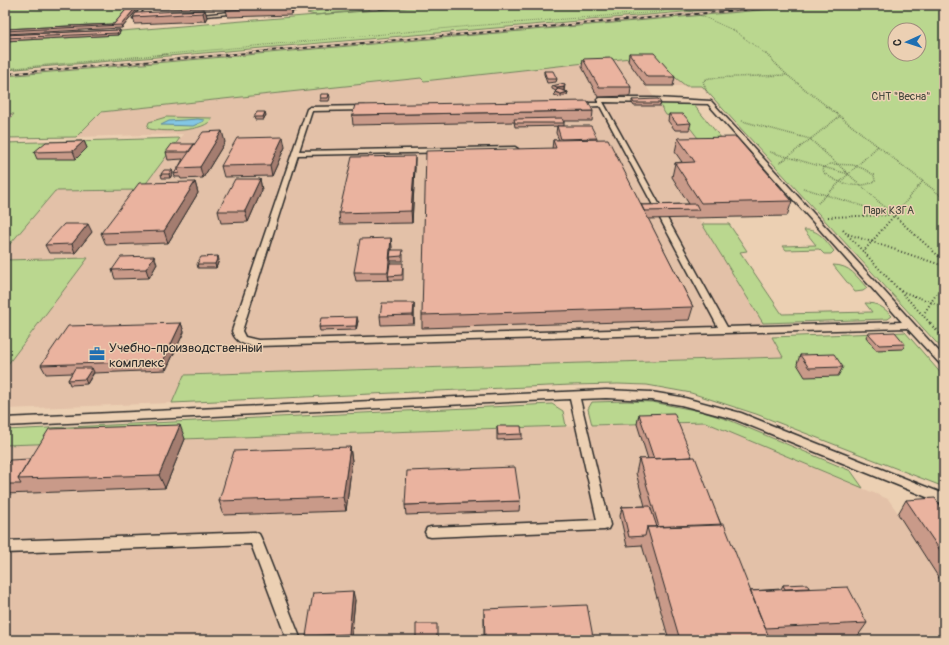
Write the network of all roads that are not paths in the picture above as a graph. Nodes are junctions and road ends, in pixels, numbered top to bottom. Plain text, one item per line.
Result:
1 (145, 5) edge
2 (299, 5) edge
3 (279, 10) edge
4 (242, 12) edge
5 (186, 16) edge
6 (141, 18) edge
7 (602, 104) junction
8 (570, 105) edge
9 (373, 108) edge
10 (515, 149) edge
11 (296, 153) junction
12 (910, 325) junction
13 (724, 330) junction
14 (944, 363) edge
15 (574, 396) junction
16 (5, 422) edge
17 (944, 498) edge
18 (431, 532) dead end
19 (5, 547) edge
20 (294, 640) edge

1 - 6 lane
2 - 3 lane
4 - 5 lane
7 - 8 lane
7 - 12 lane
7 - 13 lane
9 - 11 lane
10 - 11 lane
11 - 13 lane
12 - 13 lane
12 - 14 lane
15 - 16 lane
15 - 17 lane
15 - 18 lane
19 - 20 lane

